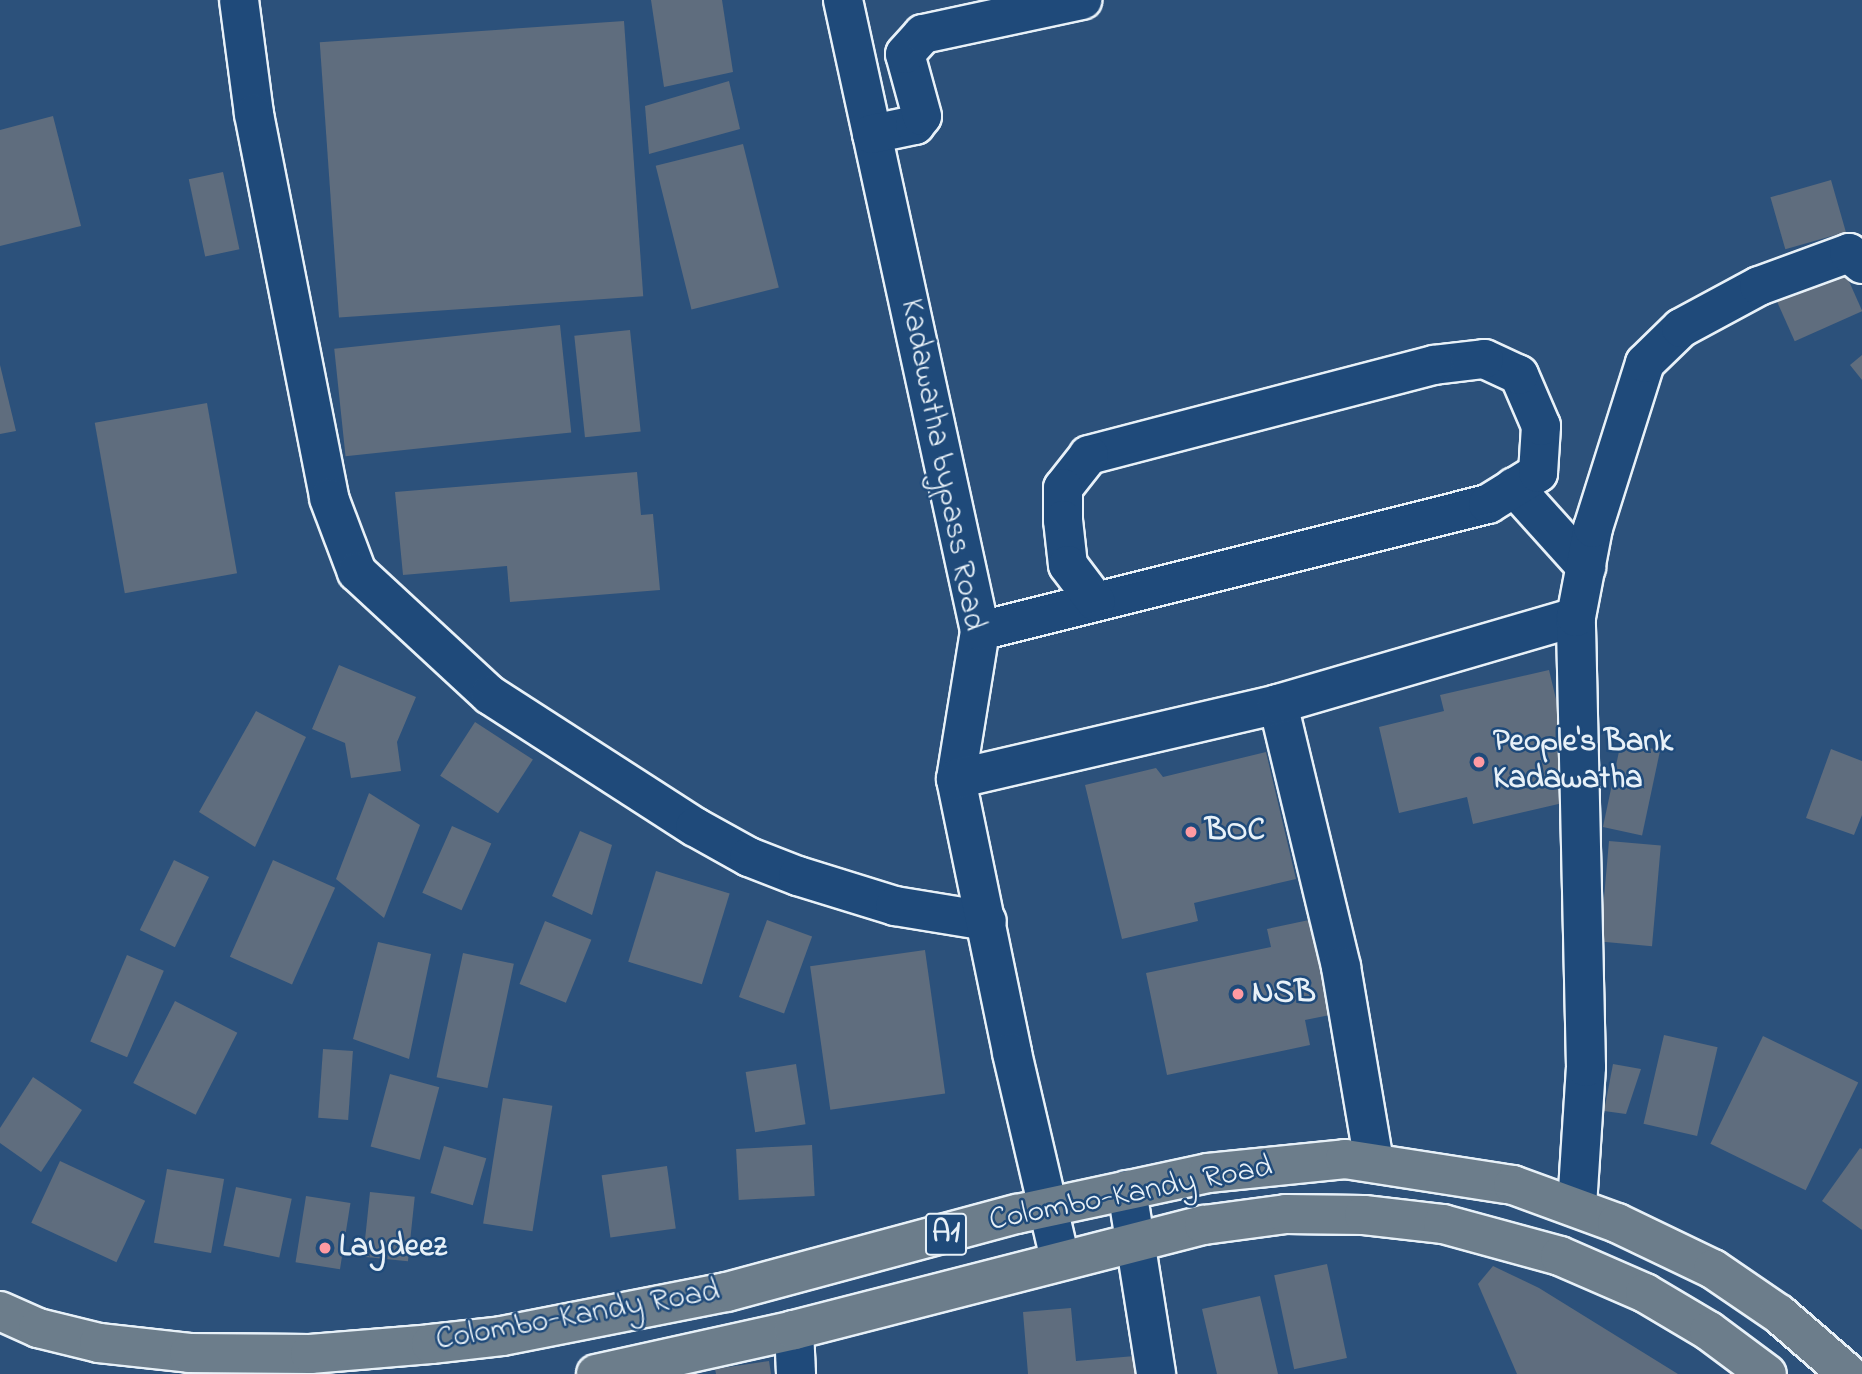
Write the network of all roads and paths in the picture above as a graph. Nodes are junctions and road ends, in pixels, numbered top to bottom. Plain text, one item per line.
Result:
1 (239, 0) edge
2 (843, 0) edge
3 (1082, 0) edge
4 (872, 134) junction
5 (1862, 264) edge
6 (1514, 487) junction
7 (1586, 567) junction
8 (1096, 602) junction
9 (1576, 617) junction
10 (980, 631) junction
11 (1278, 704) junction
12 (956, 779) junction
13 (987, 921) junction
14 (1374, 1162) junction
15 (1127, 1190) junction
16 (1577, 1206) junction
17 (1048, 1208) junction
18 (1138, 1241) junction
19 (1060, 1260) junction
20 (0, 1311) edge
21 (794, 1330) junction
22 (596, 1374) edge
23 (796, 1374) edge
24 (1156, 1374) edge
25 (1767, 1374) edge
26 (1848, 1374) edge

1 - 13 street
2 - 4 street, Kadawatha bypass Road
3 - 4 street
4 - 10 street, Kadawatha bypass Road
5 - 7 street
6 - 7 street
6 - 8 street
6 - 8 street
7 - 9 street
8 - 10 street
9 - 11 street
9 - 16 street
10 - 12 street, Kadawatha bypass Road
11 - 12 street
11 - 14 street
12 - 13 street, Kadawatha bypass Road
13 - 17 street, Kadawatha bypass Road
14 - 15 highway, Colombo-Kandy Road / A1
14 - 16 highway, Colombo-Kandy Road / A1
15 - 17 highway, Colombo-Kandy Road / A1
15 - 18 street
16 - 26 highway, Colombo-Kandy Road / A1
17 - 19 street, Kadawatha bypass Road
17 - 20 highway, Colombo-Kandy Road / A1
18 - 19 highway, Colombo-Kandy Road / A1
18 - 24 street
18 - 25 highway, Colombo-Kandy Road / A1
19 - 21 highway, Colombo-Kandy Road / A1
21 - 22 highway, Colombo-Kandy Road / A1
21 - 23 street

